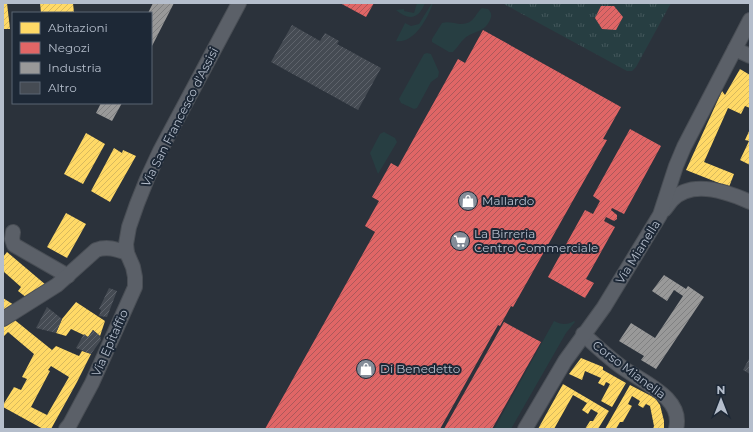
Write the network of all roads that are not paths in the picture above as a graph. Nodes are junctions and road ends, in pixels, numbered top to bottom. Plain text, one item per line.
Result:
1 (239, 3) edge
2 (750, 20) edge
3 (735, 49) junction
4 (750, 56) edge
5 (750, 202) edge
6 (660, 215) junction
7 (13, 232) dead end
8 (127, 253) junction
9 (68, 276) junction
10 (3, 319) edge
11 (584, 334) junction
12 (66, 429) edge
13 (525, 429) edge
14 (676, 429) edge

1 - 8 street, Via San Francesco d'Assisi
2 - 3 street, Via Mianella
3 - 4 street
3 - 6 street, Via Mianella
5 - 6 street
6 - 11 street, Via Mianella
7 - 9 street
8 - 9 street
8 - 12 street, Via Epitaffio
9 - 10 street
11 - 13 street, Via Mianella
11 - 14 street, Corso Mianella

